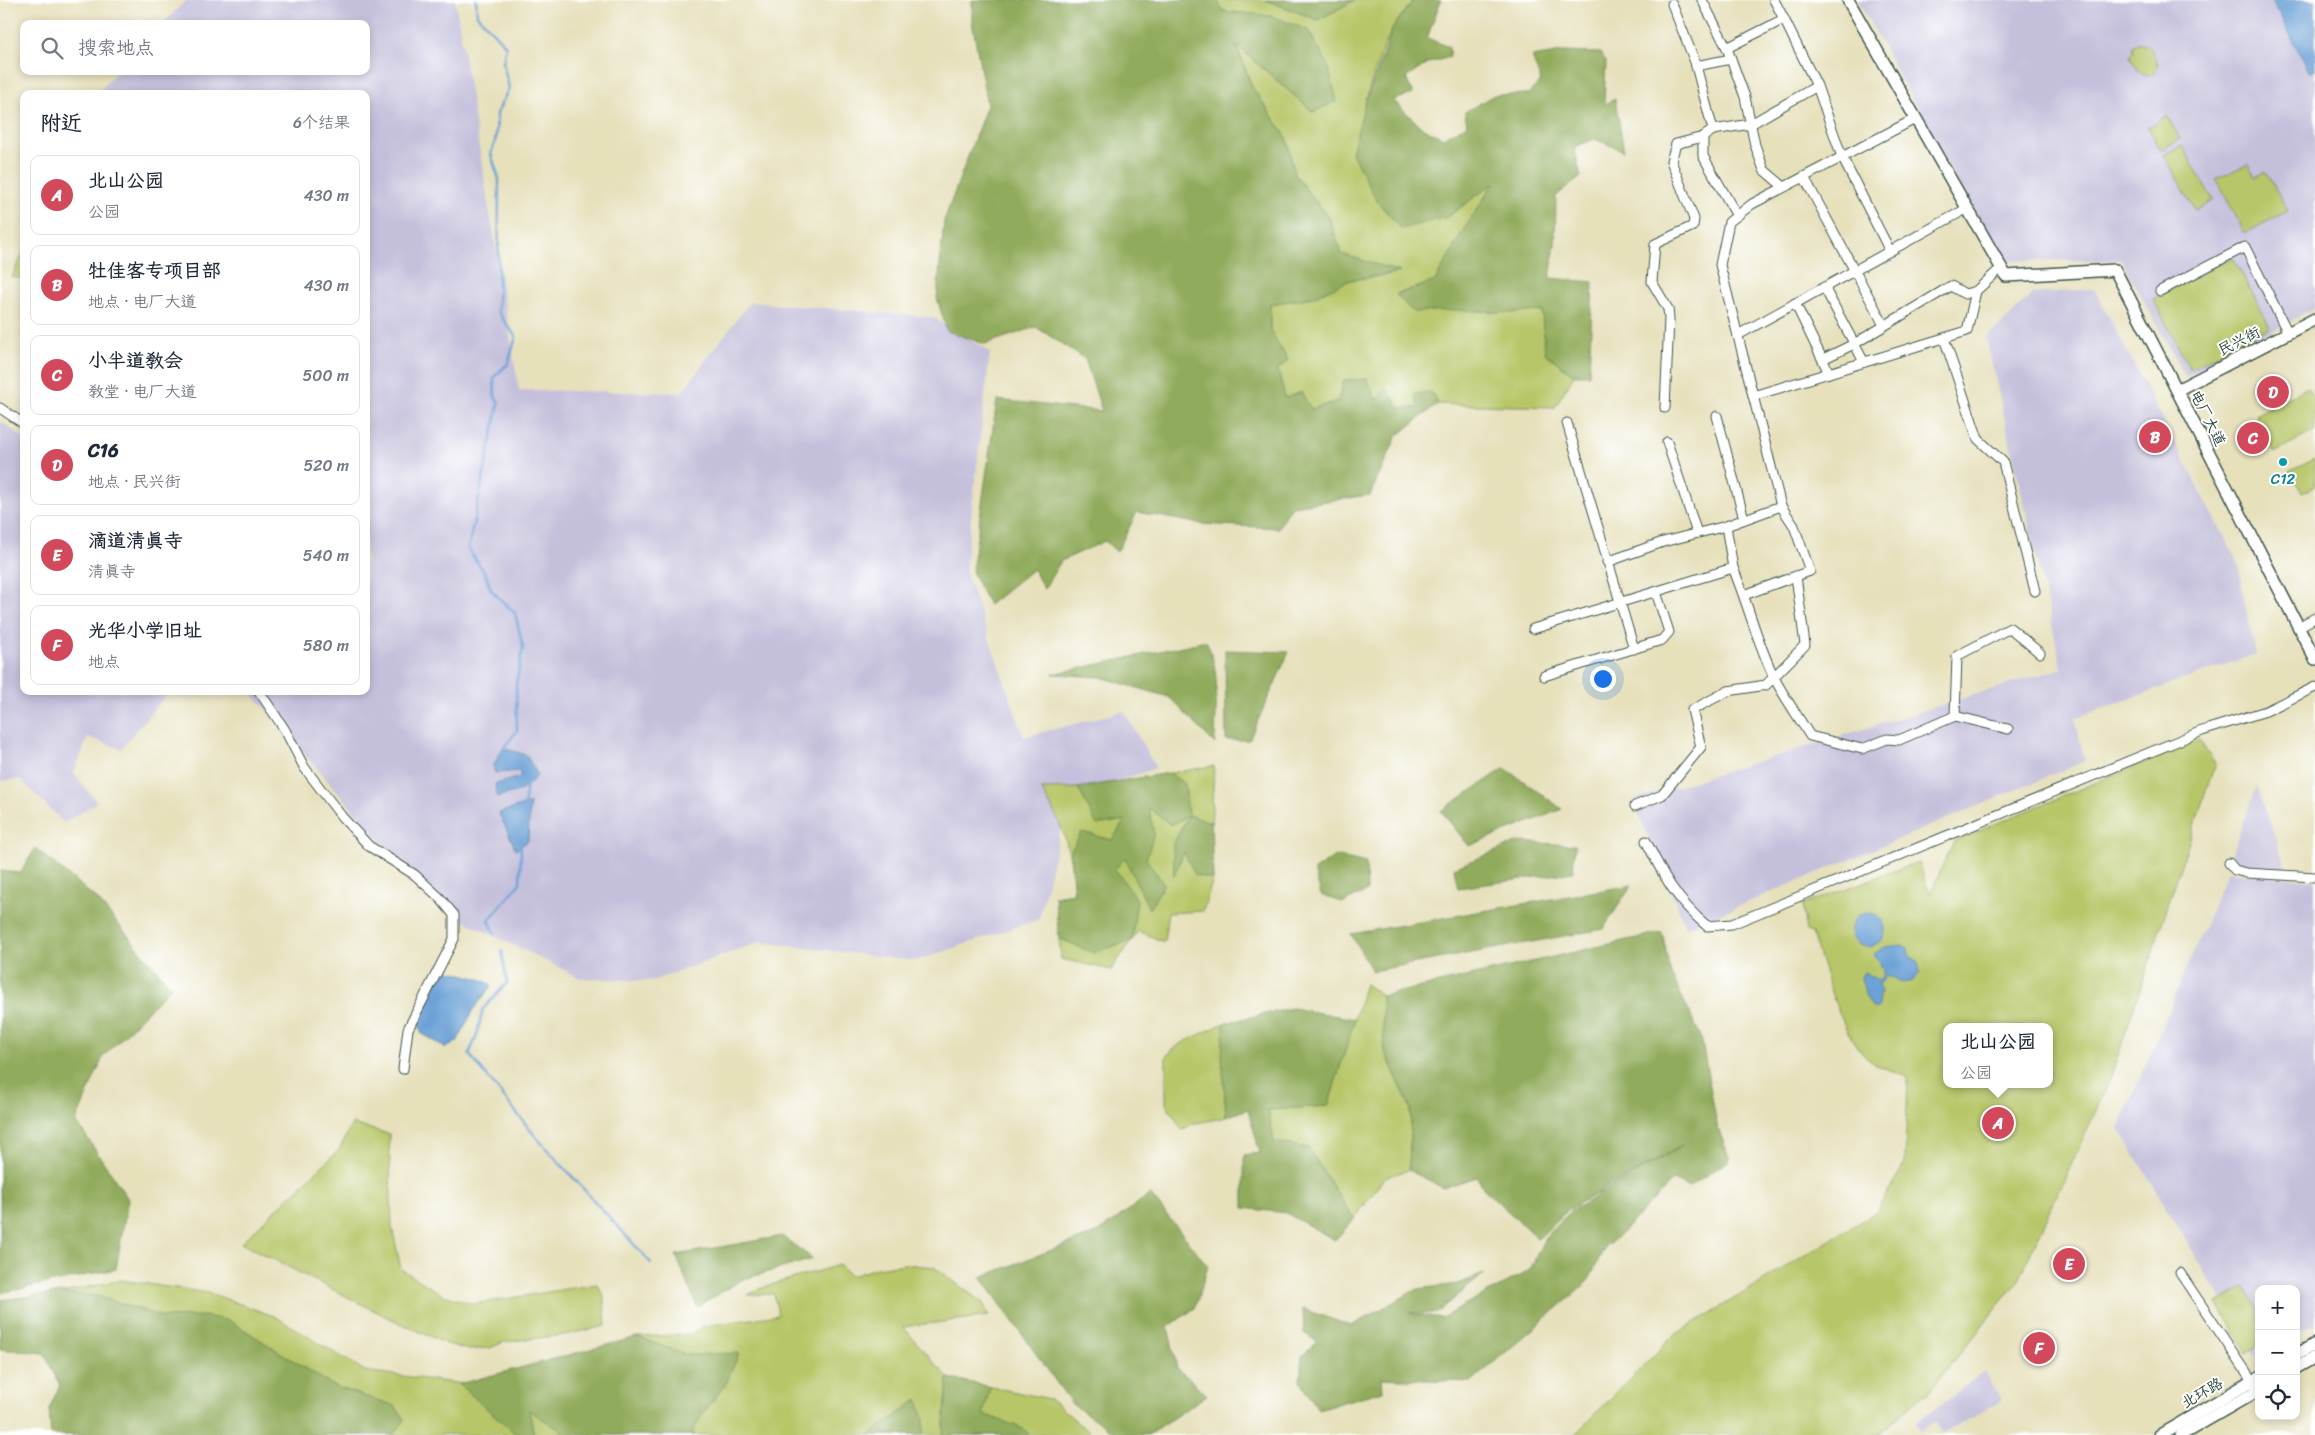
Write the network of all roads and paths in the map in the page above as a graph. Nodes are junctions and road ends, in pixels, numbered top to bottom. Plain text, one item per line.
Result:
1 (1702, 0) edge
2 (1774, 0) edge
3 (1848, 0) edge
4 (1672, 4) dead end
5 (1784, 20) junction
6 (1727, 48) junction
7 (1731, 58) junction
8 (1696, 66) junction
9 (1817, 86) junction
10 (1915, 119) junction
11 (1751, 124) junction
12 (1713, 130) junction
13 (1702, 137) junction
14 (1842, 157) junction
15 (1804, 177) junction
16 (1784, 188) junction
17 (1966, 209) junction
18 (1737, 216) junction
19 (1890, 251) junction
20 (2000, 269) junction
21 (1853, 271) junction
22 (1824, 287) junction
23 (2160, 290) dead end
24 (1976, 291) junction
25 (1795, 303) junction
26 (2315, 319) edge
27 (1884, 325) junction
28 (2288, 333) junction
29 (1738, 335) junction
30 (1944, 338) junction
31 (1854, 344) junction
32 (1822, 359) junction
33 (1864, 362) junction
34 (1829, 373) junction
35 (2177, 390) junction
36 (1753, 396) junction
37 (0, 408) edge
38 (1665, 408) dead end
39 (1717, 416) dead end
40 (20, 421) edge
41 (1567, 423) dead end
42 (1667, 442) dead end
43 (1781, 506) junction
44 (1744, 519) junction
45 (1726, 526) junction
46 (1697, 533) junction
47 (1607, 562) junction
48 (1733, 568) junction
49 (1796, 576) junction
50 (2035, 591) dead end
51 (1656, 592) junction
52 (1744, 595) junction
53 (1619, 603) junction
54 (2315, 618) edge
55 (2298, 627) junction
56 (1533, 629) dead end
57 (1634, 649) junction
58 (2040, 653) dead end
59 (2315, 659) edge
60 (1544, 676) dead end
61 (1775, 677) junction
62 (2315, 687) edge
63 (262, 695) edge
64 (1955, 716) junction
65 (2008, 729) dead end
66 (1635, 806) dead end
67 (1646, 841) dead end
68 (2229, 863) dead end
69 (2315, 877) edge
70 (403, 1069) dead end
71 (2180, 1273) dead end
72 (2315, 1344) edge
73 (2300, 1353) edge
74 (2315, 1357) edge
75 (2300, 1366) edge
76 (2255, 1381) edge
77 (2255, 1385) edge
78 (2255, 1385) edge
79 (2160, 1435) edge
80 (2181, 1435) edge

1 - 6 street
2 - 5 street
3 - 10 street
4 - 8 street
5 - 6 street
5 - 9 street
6 - 7 street
7 - 8 street
7 - 11 street
8 - 12 street
9 - 11 street
9 - 14 street
10 - 14 street
10 - 17 street
11 - 12 street
11 - 16 street
12 - 13 street
13 - 18 street
13 - 38 street
14 - 15 street
14 - 19 street
15 - 16 street
15 - 21 street
16 - 18 street
17 - 19 street
17 - 20 street
18 - 29 street
19 - 21 street
20 - 24 street
20 - 35 street, 电厂大道
21 - 22 street
21 - 27 street
22 - 25 street
22 - 31 street
23 - 28 street
24 - 27 street
24 - 30 street
25 - 29 street
25 - 32 street
26 - 28 street, 民兴街
27 - 31 street
28 - 35 street, 民兴街
29 - 36 street
30 - 33 street
30 - 50 street
31 - 32 street
31 - 33 street
32 - 34 street
33 - 34 street
34 - 36 street
35 - 55 street, 电厂大道
36 - 43 street
37 - 40 street
39 - 44 street
41 - 47 street
42 - 46 street
43 - 44 street
43 - 49 street
44 - 45 street
45 - 46 street
45 - 48 street
46 - 47 street
47 - 53 street
48 - 51 street
48 - 52 street
49 - 52 street
49 - 61 street
51 - 53 street
51 - 57 street
52 - 61 street
53 - 56 street
53 - 57 street
54 - 55 street
55 - 59 street, 电厂大道
57 - 60 street
58 - 64 street
61 - 64 street
61 - 66 street
62 - 67 street
63 - 70 street
64 - 65 street
68 - 69 street
71 - 76 street
72 - 73 street
74 - 75 street
77 - 79 street, 北环路
78 - 80 street

